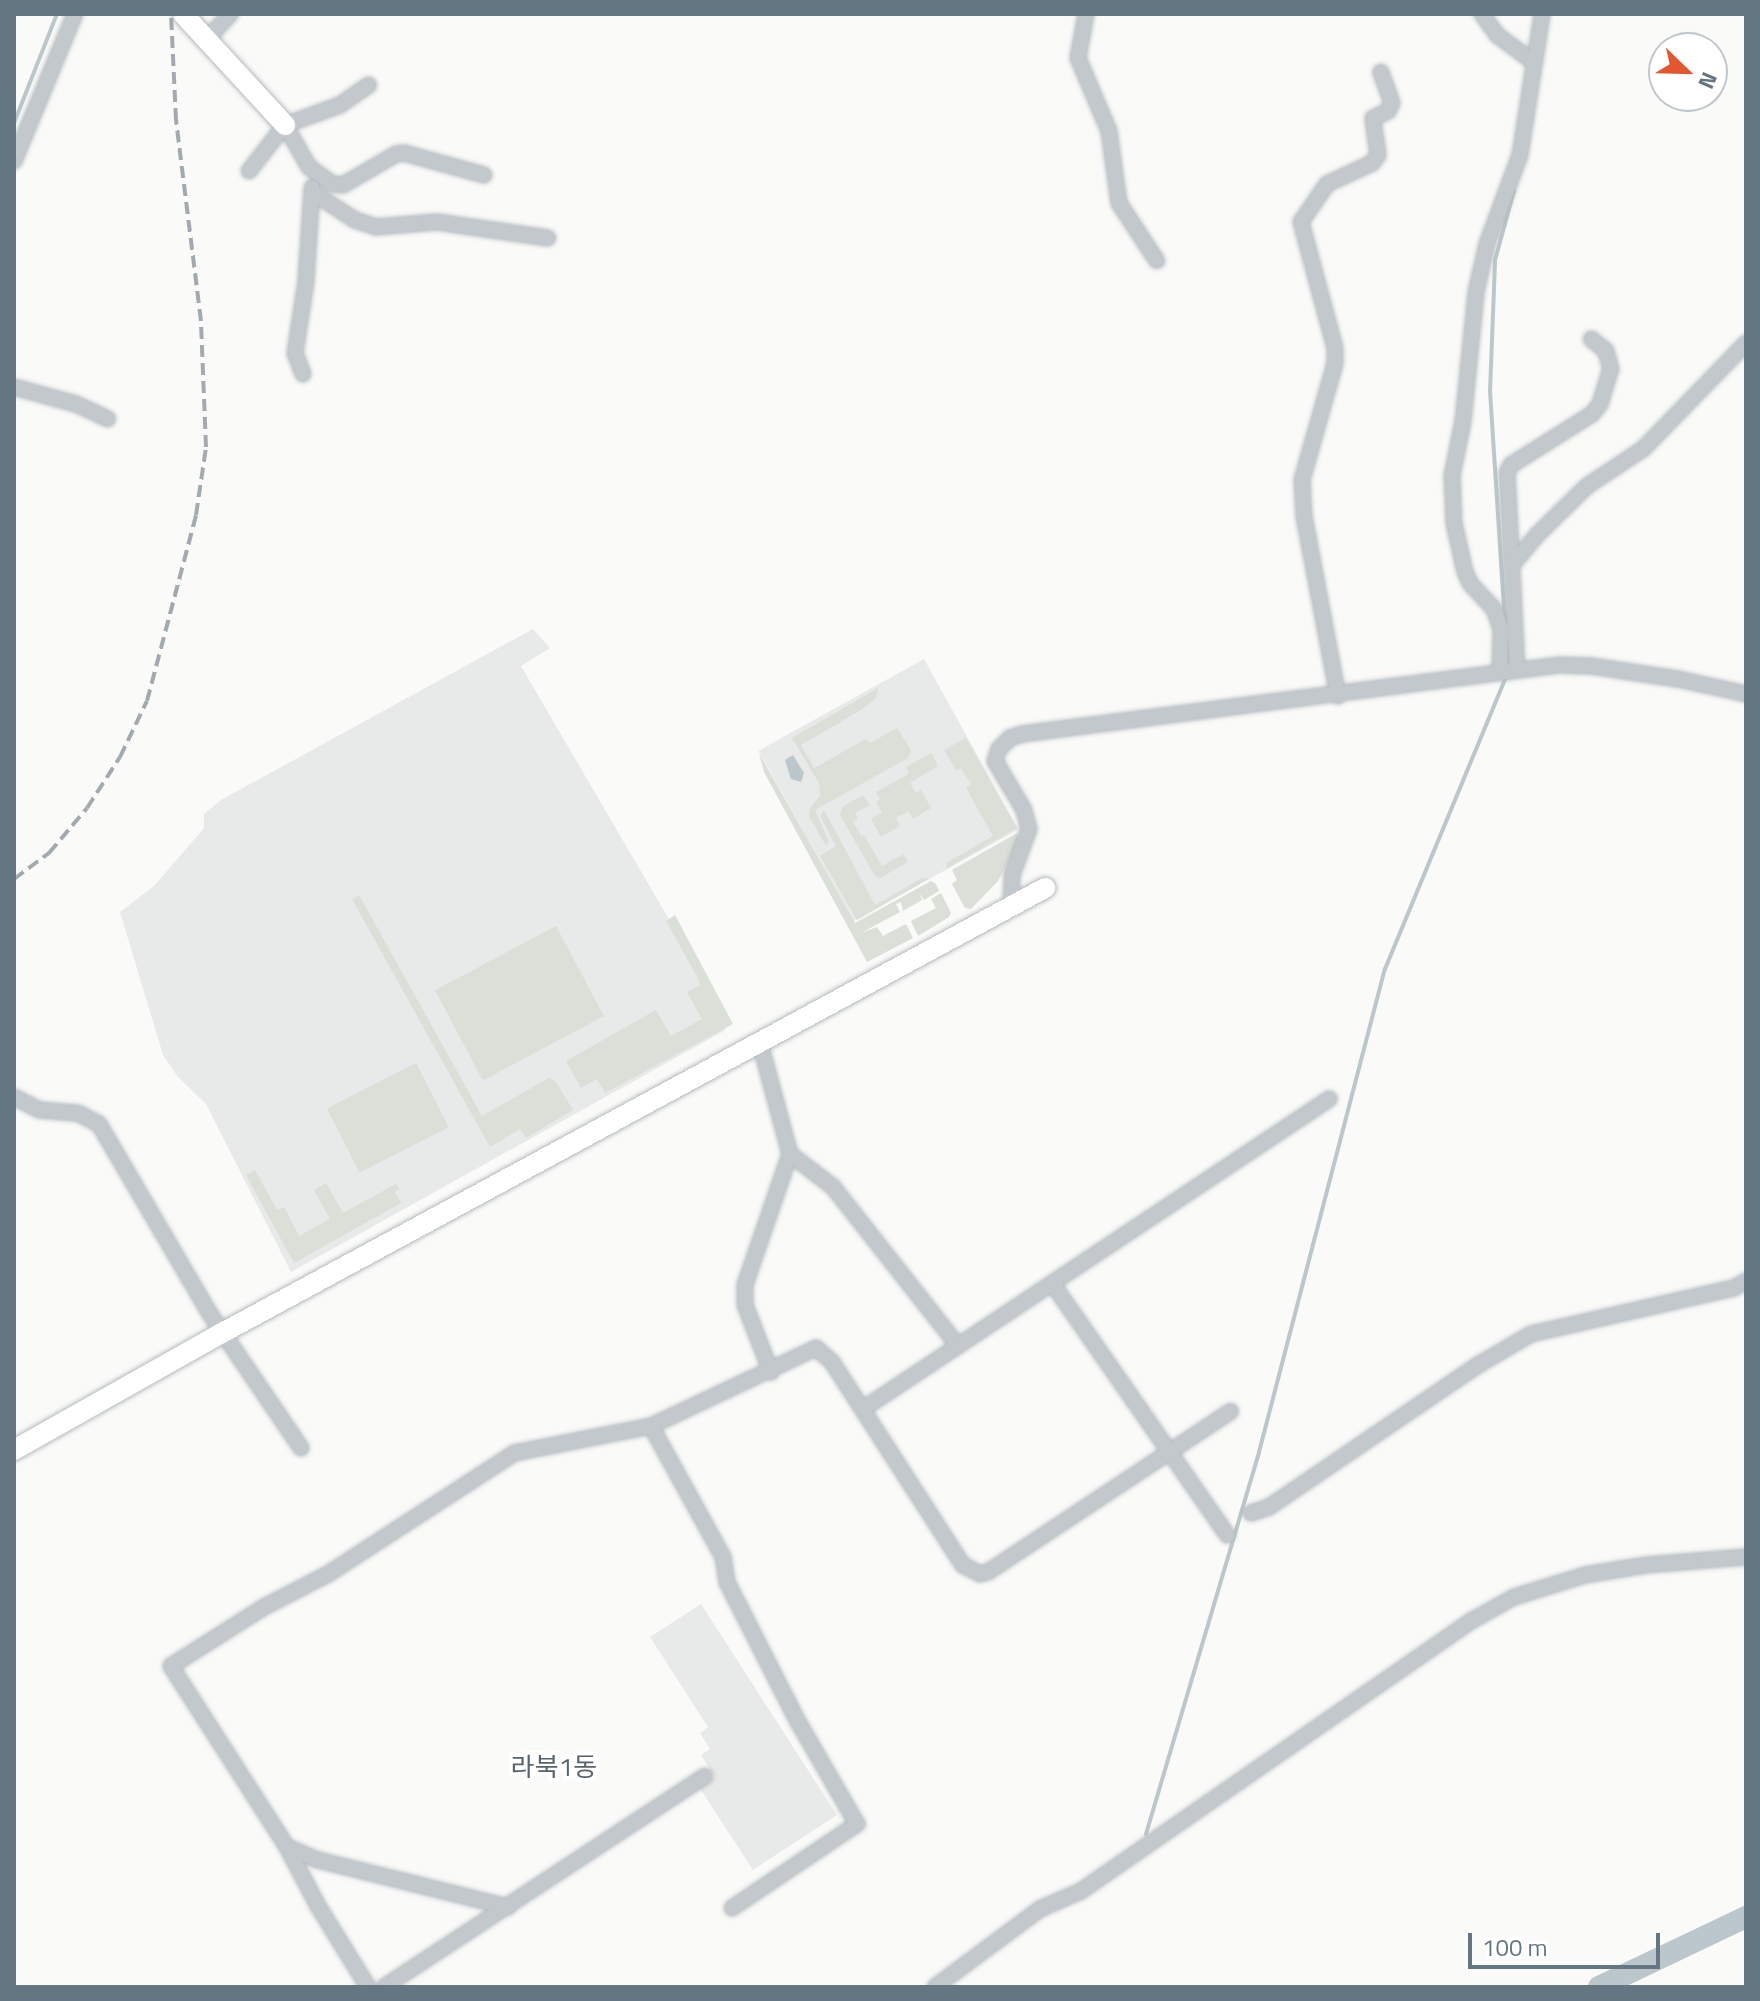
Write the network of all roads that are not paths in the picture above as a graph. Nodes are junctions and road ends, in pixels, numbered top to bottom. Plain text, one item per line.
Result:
1 (75, 14) edge
2 (183, 14) edge
3 (230, 14) edge
4 (1086, 14) edge
5 (1482, 14) edge
6 (1542, 14) edge
7 (208, 38) junction
8 (1532, 61) junction
9 (1381, 72) dead end
10 (369, 85) dead end
11 (285, 125) junction
12 (14, 161) edge
13 (309, 167) junction
14 (249, 171) dead end
15 (484, 175) dead end
16 (312, 192) junction
17 (548, 238) dead end
18 (1157, 261) dead end
19 (1591, 339) dead end
20 (1746, 343) edge
21 (303, 374) dead end
22 (14, 387) edge
23 (108, 419) dead end
24 (1512, 565) junction
25 (1517, 669) junction
26 (1500, 671) junction
27 (1746, 694) edge
28 (1338, 696) junction
29 (1045, 888) dead end
30 (1011, 907) junction
31 (760, 1043) junction
32 (14, 1097) edge
33 (1329, 1099) dead end
34 (790, 1154) junction
35 (1746, 1281) edge
36 (1052, 1283) junction
37 (222, 1333) junction
38 (958, 1346) junction
39 (771, 1372) junction
40 (863, 1409) junction
41 (1231, 1411) dead end
42 (651, 1426) junction
43 (301, 1448) dead end
44 (14, 1450) edge
45 (1169, 1451) junction
46 (1251, 1513) dead end
47 (1227, 1535) dead end
48 (1746, 1557) edge
49 (705, 1776) dead end
50 (287, 1847) junction
51 (508, 1907) junction
52 (732, 1908) dead end
53 (368, 1987) edge
54 (384, 1987) edge
55 (935, 1987) edge

1 - 12 street
2 - 7 street
3 - 7 street
4 - 18 street
5 - 8 street
6 - 8 street
7 - 11 street
8 - 26 street
9 - 28 street
10 - 11 street
11 - 13 street
11 - 14 street
13 - 15 street
13 - 16 street
16 - 17 street
16 - 21 street
19 - 24 street
20 - 24 street
22 - 23 street
24 - 25 street
25 - 26 street
25 - 27 street
26 - 28 street
28 - 30 street
29 - 30 street
30 - 31 street
31 - 34 street
31 - 37 street
32 - 37 street
33 - 36 street
34 - 38 street
34 - 39 street
35 - 46 street
36 - 38 street
36 - 45 street
37 - 43 street
37 - 44 street
38 - 40 street
39 - 40 street
39 - 42 street
40 - 45 street
41 - 45 street
42 - 50 street
42 - 52 street
45 - 47 street
48 - 55 street
49 - 51 street
50 - 51 street
50 - 53 street
51 - 54 street

